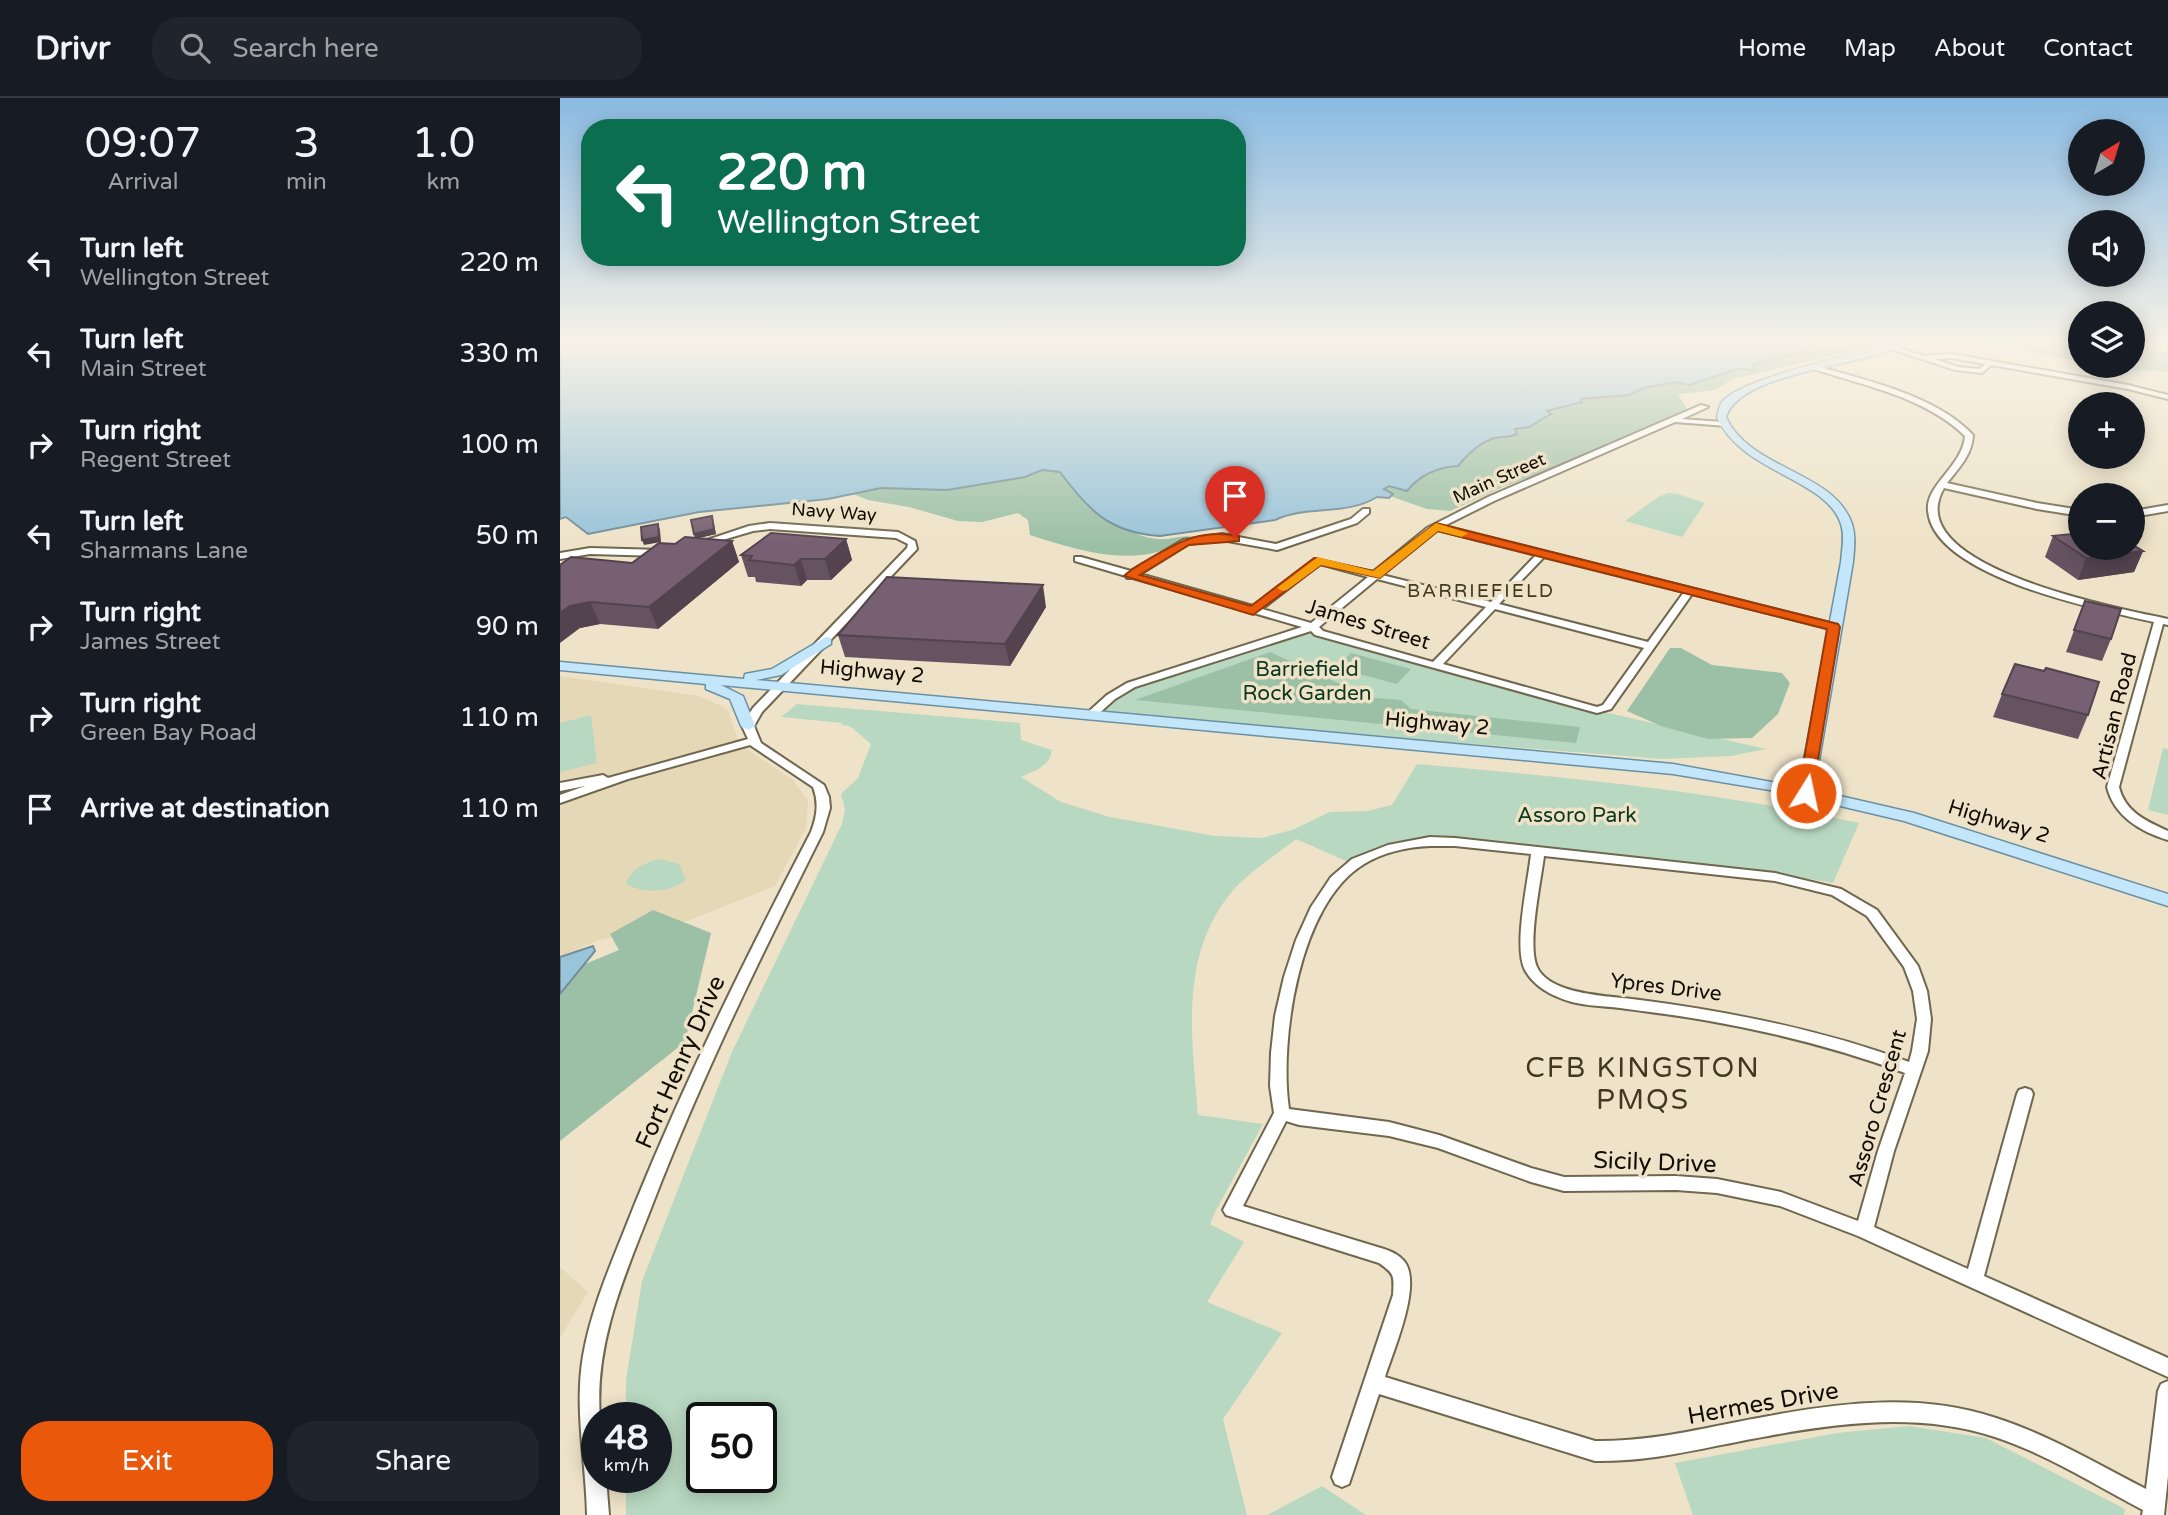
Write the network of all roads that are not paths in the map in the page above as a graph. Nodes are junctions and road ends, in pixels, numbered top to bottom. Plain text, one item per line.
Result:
1 (1699, 409) edge
2 (1725, 409) edge
3 (1932, 409) edge
4 (1674, 421) junction
5 (1723, 424) junction
6 (1943, 485) junction
7 (2168, 508) edge
8 (1366, 511) dead end
9 (2068, 511) edge
10 (2145, 512) edge
11 (1436, 527) junction
12 (684, 549) edge
13 (670, 552) edge
14 (1542, 554) junction
15 (560, 556) edge
16 (1078, 559) dead end
17 (1375, 575) junction
18 (1130, 576) junction
19 (1690, 591) junction
20 (1493, 606) junction
21 (1253, 611) junction
22 (2163, 621) edge
23 (1313, 627) junction
24 (1834, 627) junction
25 (825, 641) junction
26 (1650, 646) junction
27 (1436, 665) junction
28 (560, 666) edge
29 (692, 678) junction
30 (708, 679) junction
31 (782, 685) junction
32 (1092, 714) junction
33 (750, 734) junction
34 (624, 776) junction
35 (560, 787) edge
36 (1806, 793) junction
37 (560, 799) edge
38 (2168, 836) edge
39 (1538, 852) junction
40 (2168, 900) edge
41 (1914, 1070) junction
42 (2025, 1094) dead end
43 (1282, 1113) junction
44 (1232, 1210) joint
45 (1864, 1231) junction
46 (1974, 1281) junction
47 (2168, 1368) edge
48 (1375, 1382) junction
49 (2168, 1391) edge
50 (1342, 1477) dead end
51 (2152, 1509) edge
52 (598, 1515) edge

1 - 4 street, Main Street
2 - 5 main road
3 - 6 street
4 - 5 street, Main Street
4 - 11 street, Main Street
5 - 24 main road
6 - 9 street
6 - 22 street
7 - 10 street
8 - 18 street
11 - 14 street
11 - 17 street, Main Street
12 - 25 street, Navy Way
13 - 15 street
14 - 19 street
14 - 20 street
16 - 18 street, James Street
17 - 20 street
17 - 21 street
17 - 23 street, Main Street
18 - 21 street, James Street
19 - 24 street
19 - 26 street
20 - 26 street
20 - 27 street
21 - 23 street, James Street
22 - 38 street, Artisan Road
23 - 27 street, James Street
23 - 32 street, Main Street
24 - 36 main road
25 - 30 main road
25 - 31 street, Navy Way
26 - 27 street, James Street
28 - 29 main road, Highway 2
29 - 30 main road, Highway 2
29 - 33 main road
30 - 31 main road, Highway 2
31 - 32 main road, Highway 2
31 - 33 street
32 - 36 main road, Highway 2
33 - 34 street
33 - 52 street, Fort Henry Drive
34 - 35 street
34 - 37 street
36 - 40 main road, Highway 2
39 - 41 street, Assoro Crescent
39 - 41 street, Ypres Drive
39 - 43 street, Assoro Crescent
41 - 45 street, Assoro Crescent
42 - 46 street
43 - 44 street
43 - 45 street, Sicily Drive
44 - 48 street
45 - 46 street, Sicily Drive
46 - 47 street, Sicily Drive
48 - 50 street
48 - 51 street, Hermes Drive
49 - 51 street

